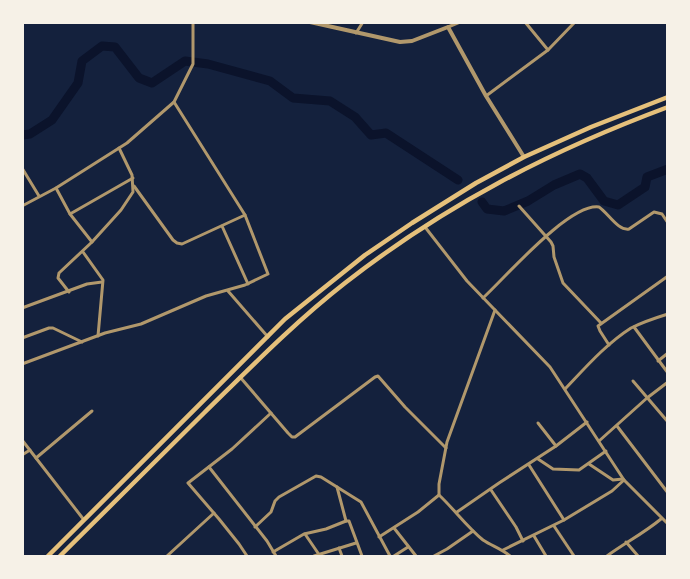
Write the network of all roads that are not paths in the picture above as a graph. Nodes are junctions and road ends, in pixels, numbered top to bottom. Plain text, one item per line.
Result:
1 (193, 22) edge
2 (310, 22) edge
3 (363, 22) edge
4 (460, 22) edge
5 (524, 22) edge
6 (575, 22) edge
7 (323, 24) edge
8 (448, 28) junction
9 (355, 33) junction
10 (548, 50) junction
11 (486, 96) junction
12 (668, 97) edge
13 (174, 102) junction
14 (668, 107) edge
15 (119, 148) junction
16 (524, 157) junction
17 (22, 168) edge
18 (132, 178) junction
19 (133, 185) junction
20 (56, 188) junction
21 (40, 196) junction
22 (22, 206) edge
23 (520, 206) dead end
24 (70, 214) junction
25 (245, 215) junction
26 (668, 223) edge
27 (222, 226) junction
28 (424, 227) junction
29 (547, 236) junction
30 (92, 242) junction
31 (83, 252) junction
32 (668, 276) edge
33 (102, 282) junction
34 (248, 284) junction
35 (228, 291) junction
36 (69, 292) junction
37 (483, 298) junction
38 (22, 308) edge
39 (495, 310) junction
40 (668, 314) edge
41 (601, 323) junction
42 (634, 327) junction
43 (98, 336) junction
44 (268, 337) junction
45 (22, 338) edge
46 (82, 342) junction
47 (609, 344) junction
48 (668, 353) edge
49 (658, 361) junction
50 (22, 364) edge
51 (668, 373) edge
52 (240, 377) junction
53 (633, 381) dead end
54 (668, 382) edge
55 (566, 389) junction
56 (646, 398) junction
57 (92, 412) dead end
58 (271, 413) junction
59 (587, 422) junction
60 (668, 422) edge
61 (538, 423) dead end
62 (617, 426) junction
63 (22, 440) edge
64 (599, 441) junction
65 (556, 446) junction
66 (446, 448) junction
67 (30, 450) junction
68 (606, 451) junction
69 (22, 455) edge
70 (36, 458) junction
71 (537, 459) junction
72 (589, 464) junction
73 (529, 465) junction
74 (209, 467) junction
75 (624, 480) junction
76 (616, 481) junction
77 (338, 487) junction
78 (615, 488) junction
79 (490, 490) junction
80 (668, 493) edge
81 (439, 495) junction
82 (457, 512) junction
83 (214, 513) junction
84 (662, 518) junction
85 (84, 520) junction
86 (564, 520) junction
87 (346, 521) junction
88 (668, 524) edge
89 (554, 526) junction
90 (256, 527) junction
91 (394, 528) junction
92 (473, 531) junction
93 (304, 534) junction
94 (534, 536) junction
95 (379, 537) junction
96 (523, 541) junction
97 (626, 542) junction
98 (356, 543) junction
99 (408, 547) junction
100 (339, 548) junction
101 (503, 550) junction
102 (273, 552) junction
103 (612, 555) edge
104 (48, 556) edge
105 (60, 556) edge
106 (167, 556) edge
107 (247, 556) edge
108 (276, 556) edge
109 (314, 556) edge
110 (319, 556) edge
111 (342, 556) edge
112 (362, 556) edge
113 (390, 556) edge
114 (394, 556) edge
115 (416, 556) edge
116 (434, 556) edge
117 (510, 556) edge
118 (546, 556) edge
119 (574, 556) edge
120 (607, 556) edge
121 (638, 556) edge

1 - 13 street
2 - 7 street
3 - 9 street
4 - 8 street
5 - 10 street
6 - 10 street
7 - 9 street
8 - 9 street
8 - 11 street
10 - 11 street
11 - 16 street
12 - 16 main road
13 - 15 street
13 - 25 street
14 - 28 main road
15 - 18 street
15 - 20 street
16 - 44 main road
17 - 21 street
18 - 19 street
18 - 24 street
19 - 27 street
19 - 30 street
20 - 21 street
20 - 24 street
21 - 22 street
23 - 29 street
24 - 30 street
25 - 27 street
25 - 34 street
26 - 29 street
27 - 34 street
28 - 37 street
28 - 52 main road
29 - 37 street
29 - 41 street
30 - 31 street
31 - 33 street
31 - 36 street
32 - 41 street
33 - 36 street
33 - 43 street
34 - 35 street
35 - 43 street
35 - 44 street
36 - 38 street
37 - 39 street
39 - 55 street
39 - 66 street
40 - 42 street
41 - 47 street
42 - 47 street
42 - 49 street
43 - 46 street
44 - 85 main road
45 - 46 street
46 - 50 street
47 - 55 street
48 - 49 street
49 - 51 street
52 - 58 street
52 - 105 main road
53 - 56 street
54 - 56 street
55 - 59 street
56 - 60 street
56 - 62 street
57 - 70 street
58 - 66 street
58 - 74 street
59 - 64 street
59 - 65 street
61 - 65 street
62 - 64 street
62 - 80 street
63 - 67 street
64 - 68 street
65 - 71 street
66 - 81 street
67 - 69 street
67 - 70 street
68 - 72 street
68 - 75 street
70 - 85 street
71 - 72 street
71 - 73 street
72 - 76 street
73 - 79 street
73 - 86 street
74 - 83 street
74 - 90 street
75 - 76 street
75 - 78 street
75 - 84 street
76 - 78 street
77 - 87 street
77 - 90 street
77 - 95 street
78 - 86 street
79 - 82 street
79 - 96 street
81 - 82 street
81 - 91 street
82 - 92 street
83 - 106 street
83 - 107 street
84 - 88 street
84 - 97 street
85 - 104 main road
86 - 89 street
87 - 93 street
87 - 98 street
89 - 94 street
89 - 119 street
90 - 102 street
91 - 95 street
91 - 99 street
92 - 101 street
92 - 116 street
93 - 102 street
93 - 110 street
94 - 96 street
94 - 118 street
95 - 113 street
96 - 101 street
97 - 103 street
97 - 121 street
98 - 100 street
98 - 112 street
99 - 114 street
99 - 115 street
100 - 110 street
100 - 111 street
101 - 117 street
102 - 108 street
103 - 120 street
109 - 110 street

